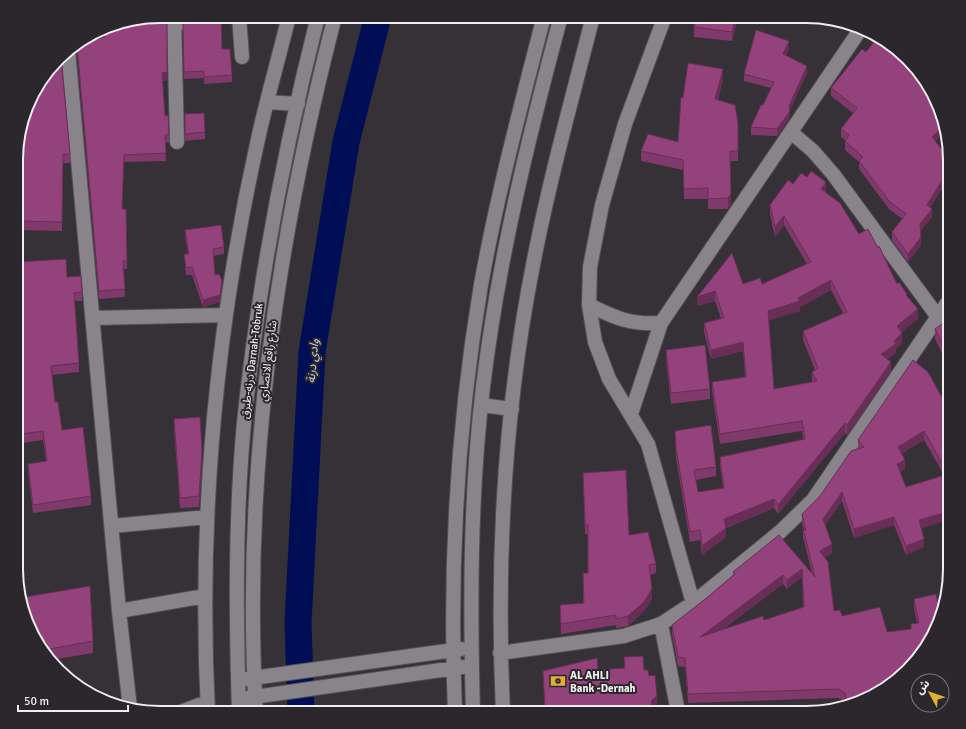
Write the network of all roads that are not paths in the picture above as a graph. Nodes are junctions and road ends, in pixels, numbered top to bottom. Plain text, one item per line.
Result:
1 (174, 23) edge
2 (240, 23) edge
3 (287, 23) edge
4 (316, 23) edge
5 (333, 23) edge
6 (542, 23) edge
7 (559, 23) edge
8 (591, 23) edge
9 (662, 23) edge
10 (859, 33) edge
11 (242, 57) dead end
12 (69, 58) edge
13 (267, 102) junction
14 (298, 104) junction
15 (792, 132) junction
16 (177, 142) dead end
17 (589, 304) junction
18 (943, 310) edge
19 (226, 315) junction
20 (938, 317) junction
21 (93, 318) junction
22 (661, 323) junction
23 (481, 405) junction
24 (512, 409) junction
25 (631, 414) junction
26 (207, 517) junction
27 (112, 526) junction
28 (205, 596) junction
29 (693, 603) junction
30 (119, 611) junction
31 (660, 624) junction
32 (472, 647) junction
33 (453, 650) junction
34 (500, 653) junction
35 (472, 665) junction
36 (453, 668) junction
37 (254, 678) junction
38 (238, 680) junction
39 (255, 697) junction
40 (129, 702) edge
41 (208, 706) edge
42 (238, 706) edge
43 (256, 706) edge
44 (455, 706) edge
45 (473, 706) edge
46 (502, 706) edge
47 (671, 706) edge

1 - 16 street
2 - 11 street
3 - 13 street
4 - 14 street, درنه-طبرق Darnah-Tobruk
5 - 37 street, شارع رافع الانصاري
6 - 33 street
7 - 23 street
8 - 24 street
9 - 17 street
10 - 15 street
12 - 21 street
13 - 14 street
13 - 19 street
14 - 38 street, درنه-طبرق Darnah-Tobruk
15 - 20 street
15 - 22 street
17 - 22 street
17 - 25 street
18 - 20 street
19 - 21 street
19 - 26 street
20 - 29 street
21 - 27 street
22 - 25 street
23 - 24 street
23 - 32 street
24 - 34 street
25 - 29 street
26 - 27 street
26 - 28 street
27 - 30 street
28 - 30 street
28 - 41 street
29 - 31 street
30 - 40 street
31 - 34 street
31 - 47 street
32 - 33 street
32 - 35 street
33 - 36 street
33 - 37 street
34 - 46 street
35 - 36 street
35 - 45 street
36 - 39 street
36 - 44 street
37 - 38 street
37 - 39 street, شارع رافع الانصاري
38 - 42 street, درنه-طبرق Darnah-Tobruk
39 - 42 street
39 - 43 street, شارع رافع الانصاري

